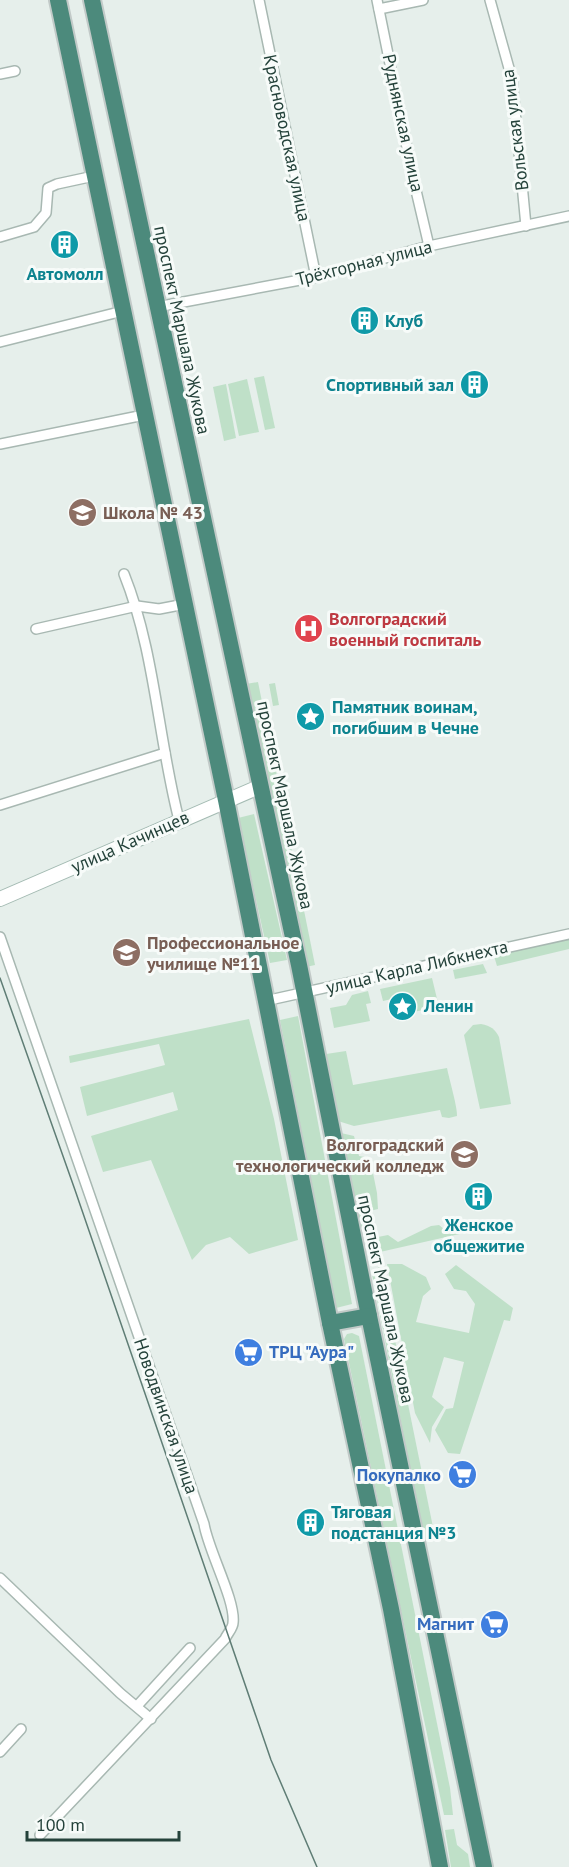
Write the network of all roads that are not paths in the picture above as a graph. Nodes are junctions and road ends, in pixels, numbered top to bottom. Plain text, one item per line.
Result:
1 (58, 0) edge
2 (92, 0) edge
3 (259, 0) edge
4 (423, 0) edge
5 (490, 0) edge
6 (378, 5) edge
7 (15, 71) dead end
8 (0, 74) edge
9 (94, 176) junction
10 (569, 216) edge
11 (526, 226) junction
12 (0, 237) edge
13 (429, 246) junction
14 (316, 277) junction
15 (158, 307) junction
16 (123, 312) junction
17 (0, 342) edge
18 (144, 415) junction
19 (0, 444) edge
20 (123, 574) dead end
21 (185, 604) junction
22 (137, 606) junction
23 (36, 629) dead end
24 (165, 753) junction
25 (261, 786) junction
26 (226, 800) junction
27 (0, 805) edge
28 (179, 820) junction
29 (0, 899) edge
30 (569, 934) edge
31 (0, 937) edge
32 (305, 994) junction
33 (265, 1001) junction
34 (369, 1316) junction
35 (330, 1323) junction
36 (0, 1578) edge
37 (190, 1648) dead end
38 (136, 1706) junction
39 (151, 1719) junction
40 (21, 1730) dead end
41 (0, 1752) edge
42 (40, 1835) dead end
43 (440, 1867) edge
44 (484, 1867) edge

1 - 9 highway
2 - 15 highway, проспект Маршала Жукова
3 - 14 street, Красноводская улица
4 - 6 street
5 - 11 street, Вольская улица
6 - 13 street, Руднянская улица
7 - 8 street
9 - 12 street
9 - 16 highway
10 - 11 street, Трёхгорная улица
11 - 13 street, Трёхгорная улица
13 - 14 street, Трёхгорная улица
14 - 15 street, Трёхгорная улица
15 - 25 highway, проспект Маршала Жукова
16 - 17 street
16 - 18 highway
18 - 19 street
18 - 21 highway
20 - 22 street
21 - 22 street
21 - 26 highway
22 - 23 street
22 - 24 street
24 - 27 street
24 - 28 street
25 - 26 main road, улица Качинцев
25 - 32 highway, проспект Маршала Жукова
26 - 28 main road, улица Качинцев
26 - 33 highway
28 - 29 main road, улица Качинцев
30 - 32 street, улица Карла Либкнехта
31 - 39 street, Новодвинская улица
32 - 33 street, улица Карла Либкнехта
32 - 34 highway, проспект Маршала Жукова
33 - 35 highway
34 - 35 highway
34 - 44 highway, проспект Маршала Жукова
35 - 43 highway
36 - 38 street
37 - 38 street
38 - 39 street
39 - 42 street, Новодвинская улица
40 - 41 street

